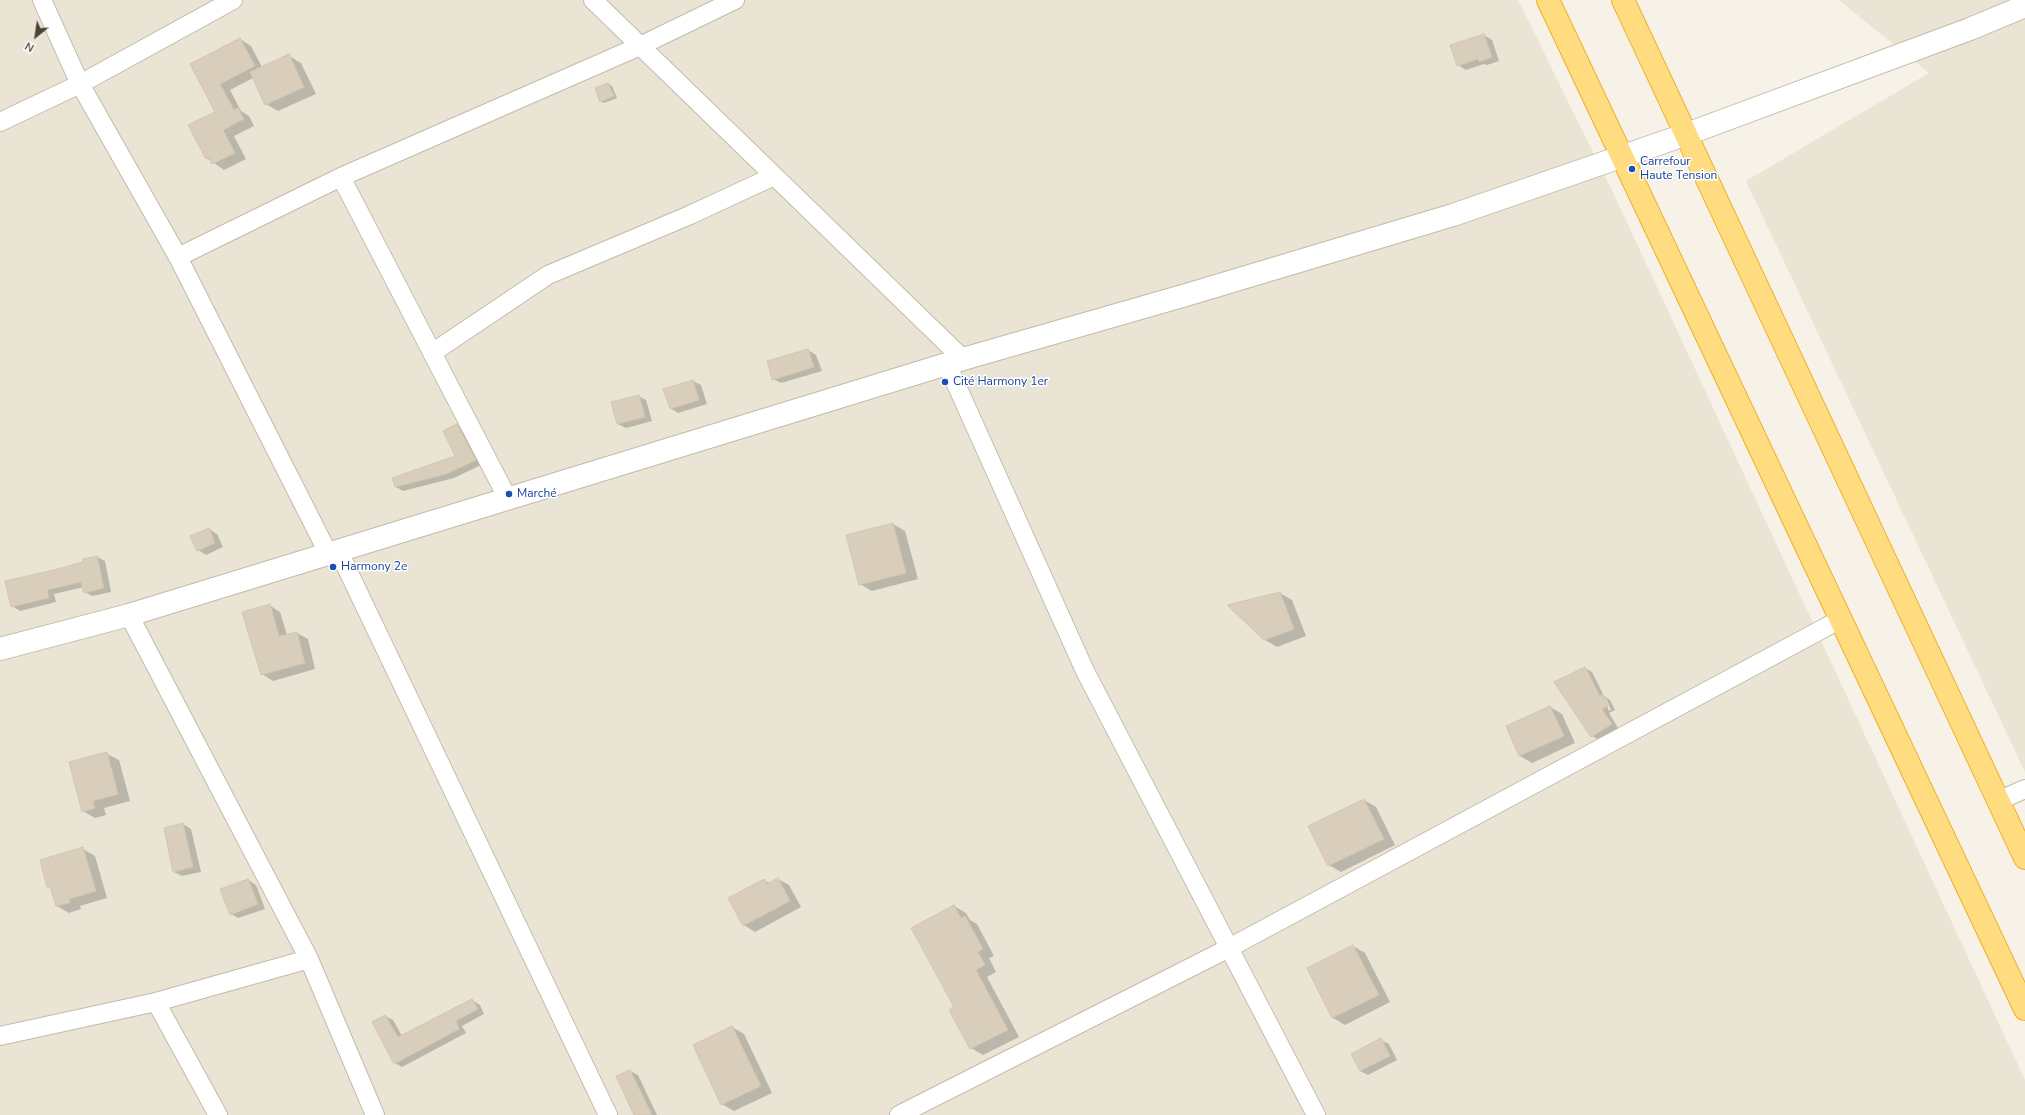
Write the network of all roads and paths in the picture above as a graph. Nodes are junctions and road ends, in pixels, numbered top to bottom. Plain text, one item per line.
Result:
1 (42, 0) edge
2 (233, 0) edge
3 (593, 0) edge
4 (735, 0) edge
5 (1548, 0) edge
6 (1623, 0) edge
7 (2025, 6) edge
8 (640, 46) junction
9 (80, 84) junction
10 (0, 122) edge
11 (1687, 134) junction
12 (1622, 156) junction
13 (774, 176) junction
14 (342, 177) junction
15 (178, 257) junction
16 (432, 353) junction
17 (955, 361) junction
18 (508, 499) junction
19 (333, 551) junction
20 (129, 615) junction
21 (1841, 619) junction
22 (0, 649) edge
23 (2025, 789) edge
24 (1998, 802) junction
25 (2025, 858) edge
26 (1229, 948) junction
27 (309, 959) junction
28 (156, 1002) junction
29 (2025, 1009) edge
30 (0, 1036) edge
31 (218, 1115) edge
32 (375, 1115) edge
33 (608, 1115) edge
34 (899, 1115) edge
35 (1316, 1115) edge

1 - 9 street
2 - 9 street
3 - 8 street
4 - 8 street
5 - 12 highway
6 - 11 highway
7 - 11 street
8 - 13 street
8 - 14 street
9 - 10 street
9 - 15 street
11 - 12 street
11 - 24 highway
12 - 17 street
12 - 21 highway
13 - 16 street
13 - 17 street
14 - 15 street
14 - 16 street
15 - 19 street
16 - 18 street
17 - 18 street
17 - 26 street
18 - 19 street
19 - 20 street
19 - 33 street
20 - 22 street
20 - 27 street
21 - 26 street
21 - 29 highway
23 - 24 street
24 - 25 highway
26 - 34 street
26 - 35 street
27 - 28 street
27 - 32 street
28 - 30 street
28 - 31 street

